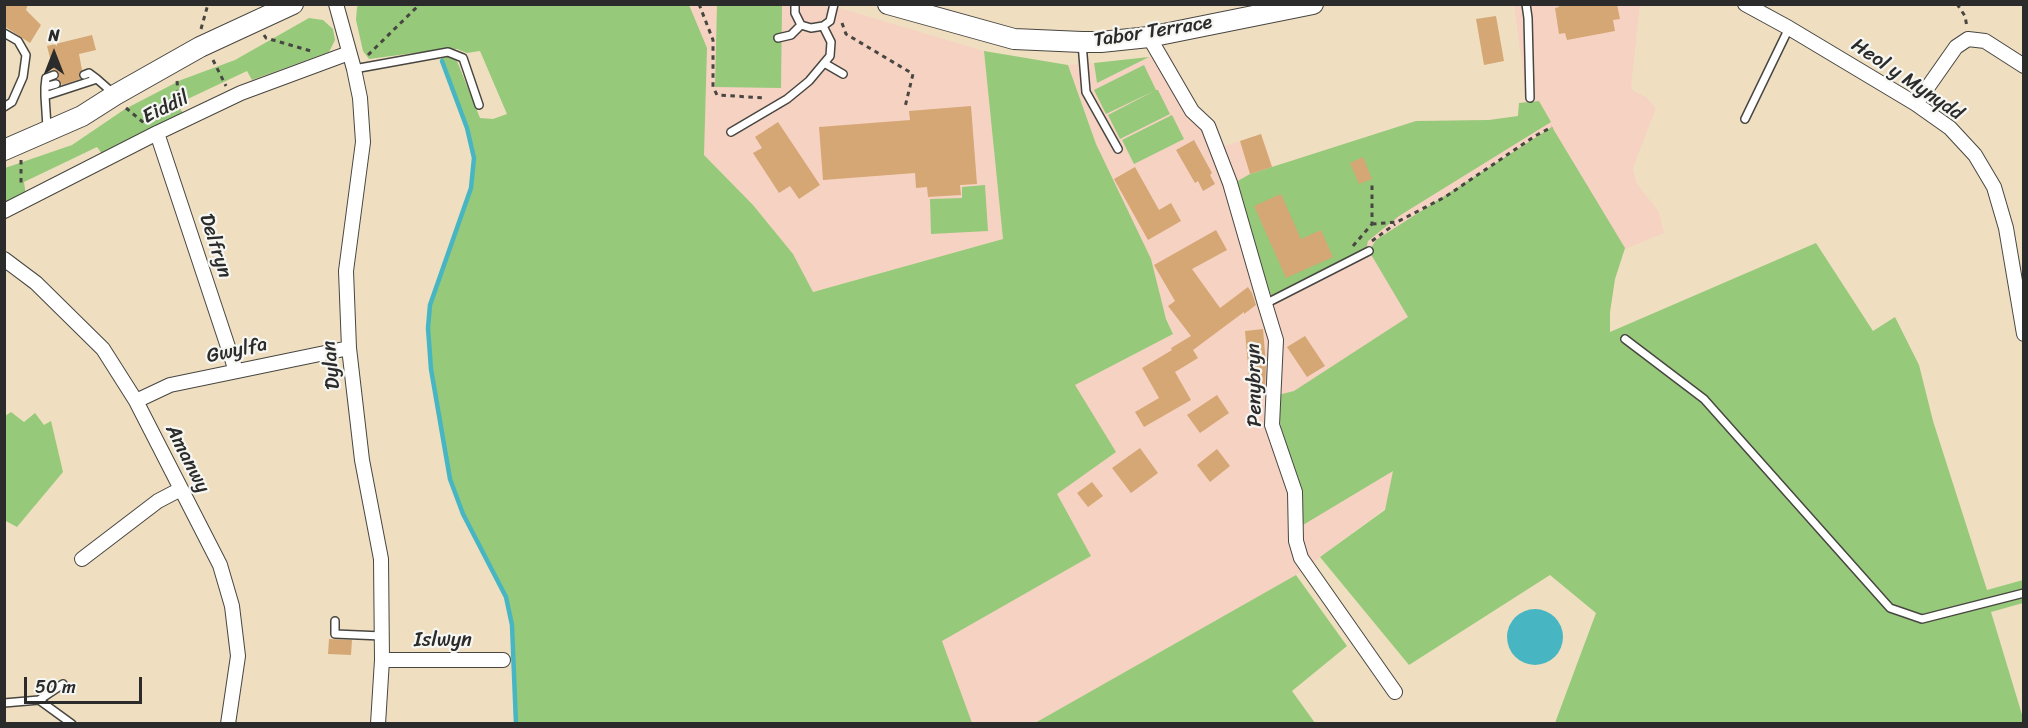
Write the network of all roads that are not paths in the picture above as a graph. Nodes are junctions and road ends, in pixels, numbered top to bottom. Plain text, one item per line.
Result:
1 (293, 4) edge
2 (336, 4) edge
3 (795, 4) edge
4 (834, 4) edge
5 (888, 4) edge
6 (1313, 4) edge
7 (1526, 4) edge
8 (1745, 4) edge
9 (801, 25) junction
10 (823, 26) junction
11 (1789, 28) junction
12 (4, 33) edge
13 (1149, 37) junction
14 (778, 38) dead end
15 (1082, 42) junction
16 (350, 53) junction
17 (824, 63) junction
18 (2024, 66) edge
19 (354, 69) junction
20 (85, 72) dead end
21 (843, 74) dead end
22 (54, 75) dead end
23 (97, 79) junction
24 (56, 84) dead end
25 (45, 87) junction
26 (115, 95) junction
27 (45, 96) junction
28 (1530, 98) dead end
29 (1916, 104) junction
30 (479, 105) dead end
31 (4, 107) edge
32 (1745, 119) dead end
33 (731, 132) dead end
34 (47, 133) junction
35 (157, 133) junction
36 (12, 147) edge
37 (1118, 149) dead end
38 (4, 211) edge
39 (1369, 251) road end
40 (4, 259) edge
41 (1265, 304) junction
42 (2024, 334) edge
43 (1625, 339) dead end
44 (349, 348) junction
45 (236, 371) junction
46 (136, 401) junction
47 (181, 489) junction
48 (82, 559) dead end
49 (2024, 593) edge
50 (335, 621) dead end
51 (382, 636) junction
52 (382, 660) junction
53 (503, 660) dead end
54 (63, 684) dead end
55 (1395, 692) dead end
56 (39, 700) junction
57 (4, 704) edge
58 (72, 723) edge
59 (228, 723) edge
60 (378, 723) edge

1 - 26 main road
2 - 16 street, Dylan
3 - 9 lane
4 - 10 lane
5 - 15 main road, Tabor Terrace
6 - 13 main road, Tabor Terrace
7 - 28 lane
8 - 11 street, Heol y Mynydd
9 - 10 lane
9 - 14 lane
10 - 17 lane
11 - 29 street, Heol y Mynydd
11 - 32 lane
12 - 31 lane
13 - 15 main road, Tabor Terrace
13 - 41 street, Penybryn
15 - 37 lane
16 - 19 street, Dylan
16 - 35 street, Eiddil
17 - 21 lane
17 - 33 lane
18 - 29 street
19 - 30 lane
19 - 44 street, Dylan
20 - 23 lane
22 - 25 lane
23 - 26 lane
23 - 27 lane
24 - 25 lane
25 - 27 lane
26 - 34 main road
27 - 34 lane
29 - 42 street, Heol y Mynydd
34 - 36 main road
35 - 38 street, Eiddil
35 - 45 street, Delfryn
39 - 41 lane
40 - 46 street, Amanwy
41 - 55 street, Penybryn
43 - 49 lane
44 - 45 street, Gwylfa
44 - 51 street, Dylan
45 - 46 street, Gwylfa
46 - 47 street, Amanwy
47 - 48 street
47 - 59 street, Amanwy
50 - 51 lane
51 - 52 street, Dylan
52 - 53 street, Islwyn
52 - 60 street, Dylan
54 - 56 lane
56 - 57 lane
56 - 58 lane

